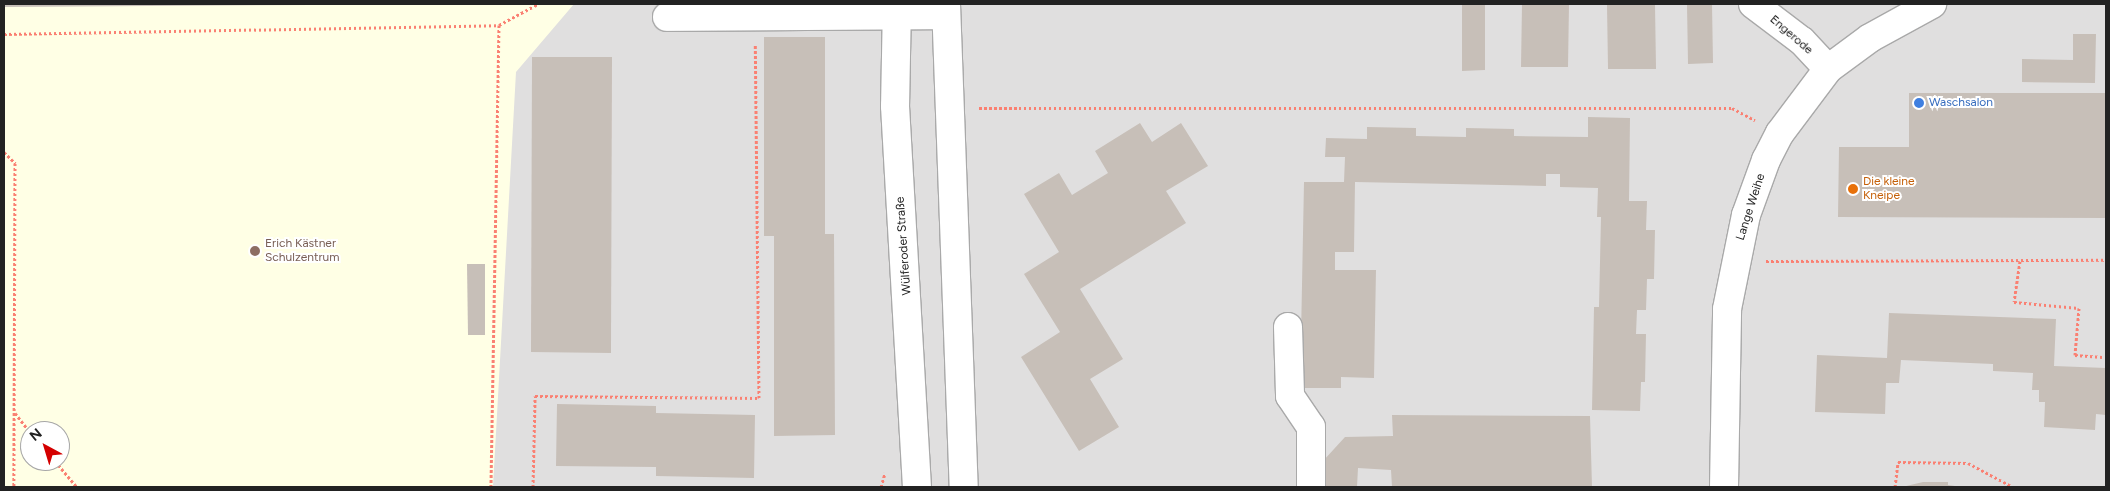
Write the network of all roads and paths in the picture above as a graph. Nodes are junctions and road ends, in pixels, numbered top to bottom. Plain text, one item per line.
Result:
1 (538, 4) edge
2 (1753, 4) edge
3 (1932, 4) edge
4 (897, 9) edge
5 (946, 9) edge
6 (667, 16) dead end
7 (754, 17) junction
8 (499, 24) junction
9 (4, 34) edge
10 (1828, 69) junction
11 (951, 107) junction
12 (1780, 133) junction
13 (4, 152) edge
14 (2106, 260) edge
15 (1735, 261) junction
16 (2020, 261) junction
17 (1288, 327) dead end
18 (2106, 357) edge
19 (14, 413) junction
20 (21, 421) edge
21 (63, 471) edge
22 (885, 476) dead end
23 (14, 487) edge
24 (77, 487) edge
25 (491, 487) edge
26 (533, 487) edge
27 (881, 487) edge
28 (916, 487) edge
29 (964, 487) edge
30 (1311, 487) edge
31 (1724, 487) edge
32 (1895, 487) edge
33 (2013, 487) edge

1 - 8 path
2 - 10 street, Engerode
3 - 10 street, Lange Weihe
4 - 5 street
4 - 7 street
4 - 28 street, Wülferoder Straße
5 - 11 street
6 - 7 street
7 - 26 path
8 - 9 path
8 - 25 path
10 - 12 street, Lange Weihe
11 - 12 path
11 - 29 street
12 - 15 street, Lange Weihe
13 - 19 path
14 - 16 path
15 - 16 path
15 - 31 street, Lange Weihe
16 - 18 path
17 - 30 street
19 - 20 path
19 - 23 path
21 - 24 path
22 - 27 path
32 - 33 path

